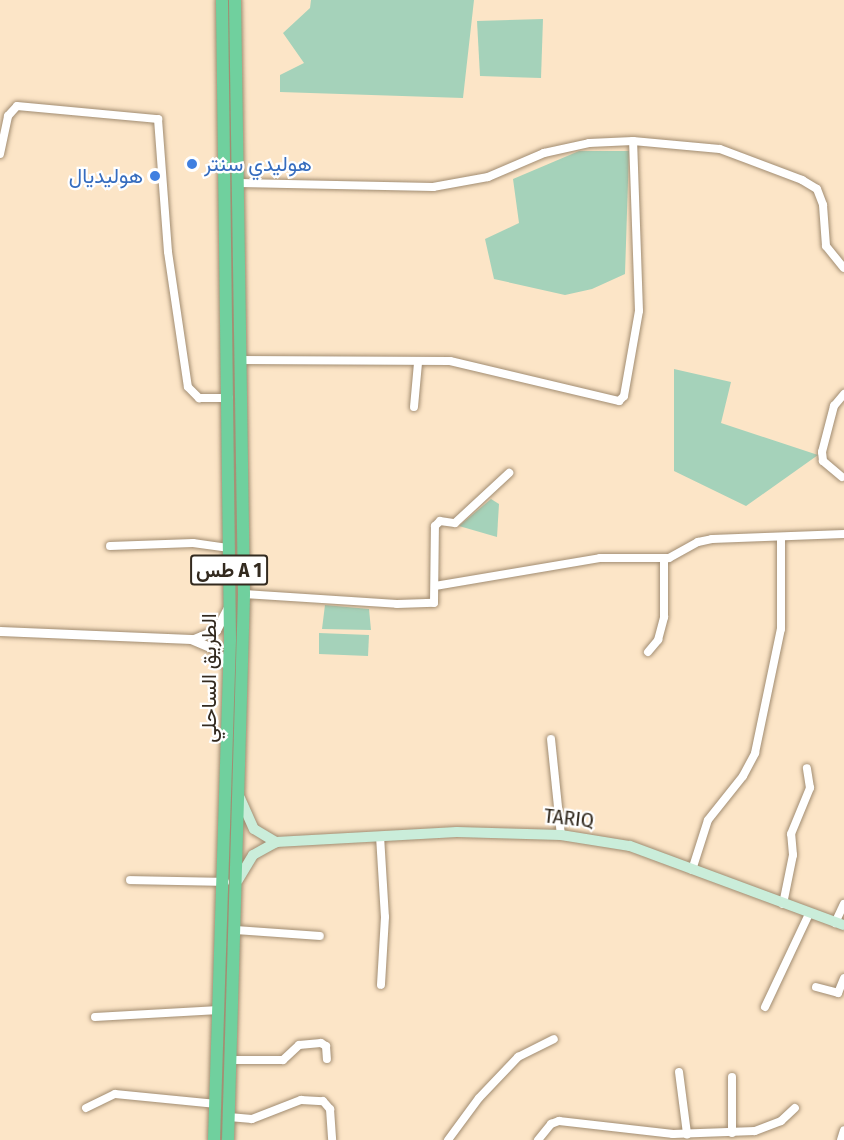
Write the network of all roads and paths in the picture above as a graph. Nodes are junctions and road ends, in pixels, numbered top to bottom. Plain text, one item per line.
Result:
1 (222, 0) edge
2 (235, 0) edge
3 (633, 141) junction
4 (0, 154) edge
5 (238, 183) junction
6 (844, 268) edge
7 (240, 360) junction
8 (418, 363) junction
9 (844, 394) edge
10 (230, 398) junction
11 (414, 407) dead end
12 (509, 473) dead end
13 (842, 477) dead end
14 (844, 534) edge
15 (781, 537) junction
16 (110, 546) dead end
17 (228, 548) junction
18 (664, 559) junction
19 (435, 585) junction
20 (244, 594) junction
21 (229, 605) junction
22 (0, 631) edge
23 (191, 639) junction
24 (648, 652) dead end
25 (230, 670) junction
26 (551, 739) dead end
27 (807, 768) dead end
28 (240, 798) junction
29 (561, 835) junction
30 (380, 836) junction
31 (276, 842) junction
32 (692, 870) junction
33 (130, 880) dead end
34 (231, 881) junction
35 (783, 904) junction
36 (844, 904) edge
37 (809, 914) junction
38 (840, 924) edge
39 (236, 930) junction
40 (320, 936) dead end
41 (844, 978) edge
42 (381, 985) dead end
43 (816, 987) dead end
44 (765, 1007) dead end
45 (219, 1010) junction
46 (95, 1017) dead end
47 (554, 1039) dead end
48 (327, 1059) dead end
49 (233, 1060) junction
50 (679, 1072) dead end
51 (732, 1077) dead end
52 (217, 1104) junction
53 (86, 1108) dead end
54 (795, 1108) dead end
55 (230, 1118) junction
56 (844, 1130) edge
57 (732, 1133) junction
58 (687, 1134) junction
59 (214, 1140) edge
60 (228, 1140) edge
61 (332, 1140) edge
62 (448, 1140) edge
63 (537, 1140) edge
64 (841, 1140) edge

1 - 10 highway, الطريق الساحلي / طس A 1
2 - 5 highway, الطريق الساحلي / طس A 1
3 - 5 street
3 - 6 street
3 - 8 street
4 - 10 street
5 - 7 highway, الطريق الساحلي / طس A 1
7 - 8 street
7 - 20 highway, الطريق الساحلي / طس A 1
8 - 11 street
9 - 13 street
10 - 17 highway, الطريق الساحلي / طس A 1
12 - 19 street
14 - 15 street
15 - 18 street
15 - 32 street
16 - 17 street
17 - 21 highway, الطريق الساحلي / طس A 1
18 - 19 street
18 - 24 street
19 - 20 street
20 - 28 highway, الطريق الساحلي / طس A 1
21 - 23 street
21 - 25 highway, الطريق الساحلي / طس A 1
22 - 23 street
23 - 25 street
25 - 34 highway, الطريق الساحلي / طس A 1
26 - 29 street
27 - 35 street
28 - 31 main road
28 - 34 highway, الطريق الساحلي / طس A 1
29 - 30 main road, TARIQ
29 - 32 main road, TARIQ
30 - 31 main road, TARIQ
30 - 42 street
31 - 34 main road
32 - 35 main road, TARIQ
33 - 34 street
34 - 39 highway, الطريق الساحلي / طس A 1
34 - 45 highway, الطريق الساحلي / طس A 1
35 - 37 main road, TARIQ
36 - 38 street
37 - 38 main road, TARIQ
37 - 44 street
39 - 40 street
39 - 49 highway, الطريق الساحلي / طس A 1
41 - 43 street
45 - 46 street
45 - 52 highway, الطريق الساحلي / طس A 1
47 - 62 street
48 - 49 street
49 - 55 highway, الطريق الساحلي / طس A 1
50 - 58 street
51 - 57 street
52 - 53 street
52 - 59 highway, الطريق الساحلي / طس A 1
54 - 57 street
55 - 60 highway, الطريق الساحلي / طس A 1
55 - 61 street
56 - 64 street
57 - 58 street
58 - 63 street

